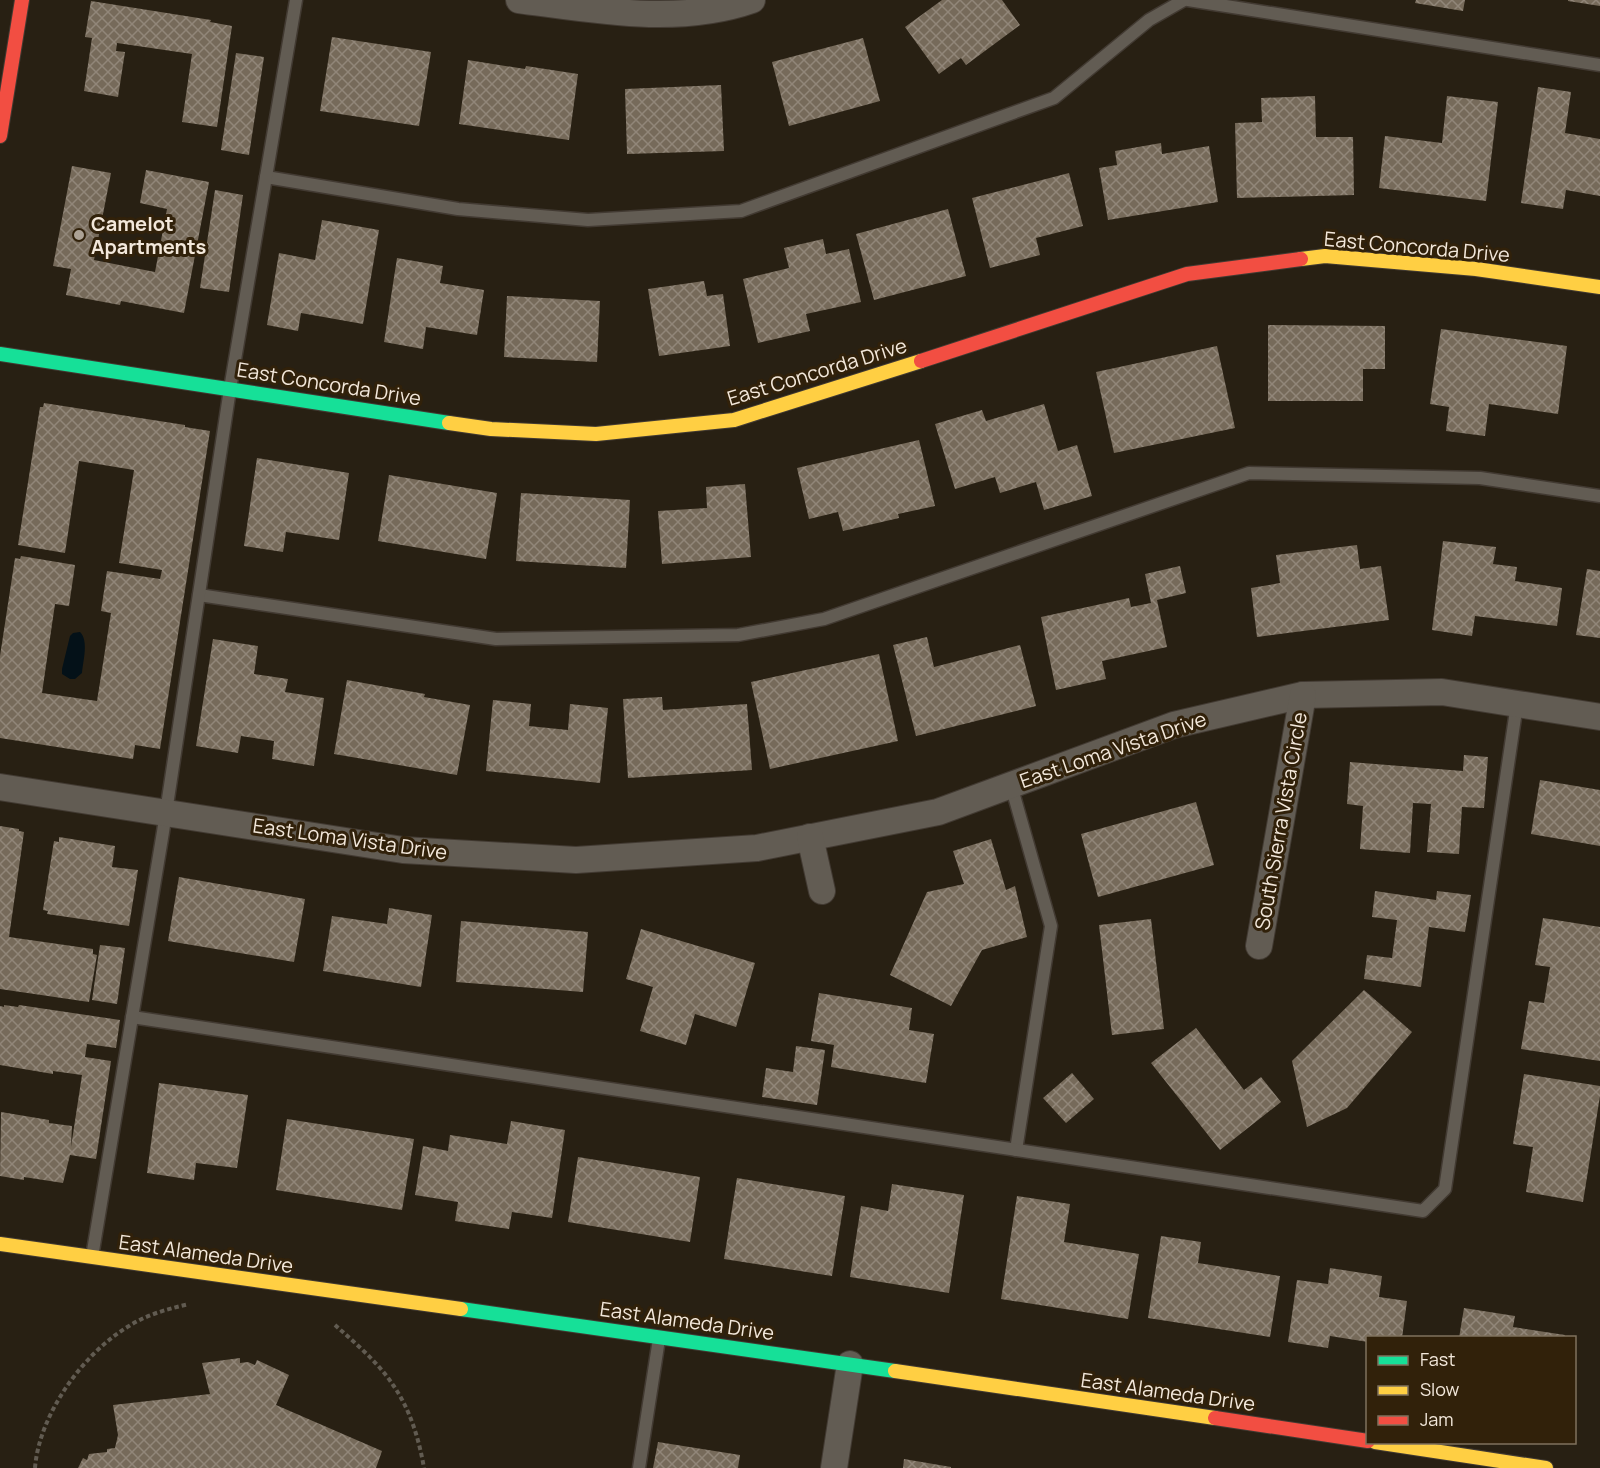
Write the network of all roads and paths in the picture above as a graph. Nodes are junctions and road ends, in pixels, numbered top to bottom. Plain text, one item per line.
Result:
1 (296, 0) edge
2 (519, 0) edge
3 (752, 0) edge
4 (1186, 0) edge
5 (17, 1) edge
6 (689, 7) edge
7 (1600, 65) edge
8 (0, 136) edge
9 (266, 177) junction
10 (1600, 287) edge
11 (0, 354) edge
12 (230, 389) junction
13 (1600, 496) edge
14 (199, 595) junction
15 (1303, 695) junction
16 (1517, 704) junction
17 (1600, 717) edge
18 (1011, 785) junction
19 (0, 787) edge
20 (166, 813) junction
21 (810, 837) junction
22 (822, 891) dead end
23 (1259, 946) dead end
24 (132, 1017) junction
25 (1016, 1150) junction
26 (0, 1244) edge
27 (92, 1257) junction
28 (196, 1303) dead end
29 (333, 1323) dead end
30 (659, 1337) junction
31 (850, 1364) junction
32 (1366, 1441) edge
33 (1383, 1444) edge
34 (35, 1468) edge
35 (424, 1468) edge
36 (639, 1468) edge
37 (834, 1468) edge
38 (1546, 1468) edge

1 - 9 lane
2 - 6 street
3 - 6 street
4 - 7 lane
4 - 9 lane
5 - 8 street
9 - 12 lane
10 - 12 street, East Concorda Drive
11 - 12 street, East Concorda Drive
12 - 14 lane
13 - 14 lane
14 - 20 lane
15 - 16 street, East Loma Vista Drive
15 - 18 street, East Loma Vista Drive
15 - 23 street, South Sierra Vista Circle
16 - 17 street, East Loma Vista Drive
16 - 25 lane
18 - 21 street, East Loma Vista Drive
18 - 25 lane
19 - 20 street, East Loma Vista Drive
20 - 21 street, East Loma Vista Drive
20 - 24 lane
21 - 22 street
24 - 25 lane
24 - 27 lane
26 - 27 street, East Alameda Drive
27 - 30 street, East Alameda Drive
28 - 34 path
29 - 35 path
30 - 31 street, East Alameda Drive
30 - 36 lane
31 - 32 street, East Alameda Drive
31 - 37 street
33 - 38 street

